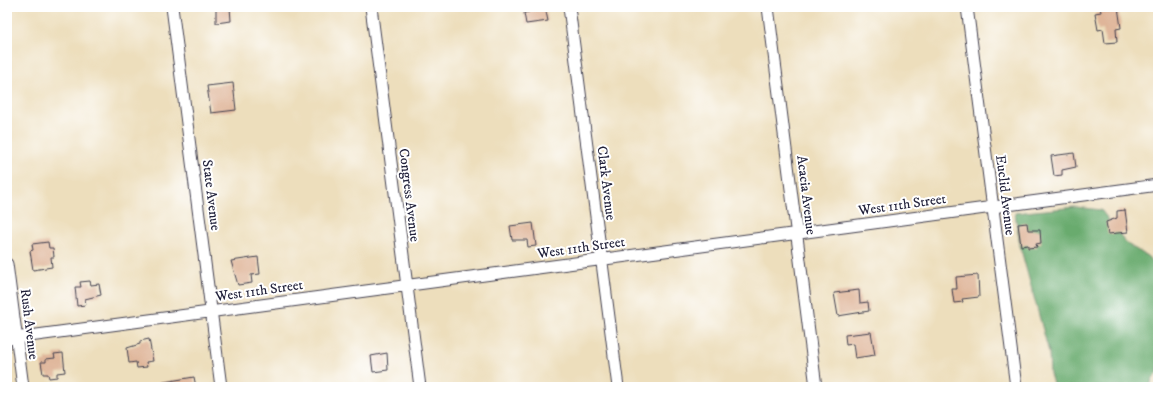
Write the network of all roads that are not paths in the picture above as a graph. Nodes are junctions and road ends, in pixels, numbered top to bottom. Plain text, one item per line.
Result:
1 (172, 7) edge
2 (371, 7) edge
3 (569, 7) edge
4 (768, 7) edge
5 (967, 7) edge
6 (1158, 185) edge
7 (993, 207) junction
8 (797, 233) junction
9 (602, 259) junction
10 (7, 264) edge
11 (407, 285) junction
12 (212, 311) junction
13 (12, 338) edge
14 (23, 387) edge
15 (221, 387) edge
16 (420, 387) edge
17 (618, 387) edge
18 (816, 387) edge
19 (1016, 387) edge

1 - 12 street, State Avenue
2 - 11 street, Congress Avenue
3 - 9 street, Clark Avenue
4 - 8 street, Acacia Avenue
5 - 7 street, Euclid Avenue
6 - 7 street, West 11th Street
7 - 8 street, West 11th Street
7 - 19 street, Euclid Avenue
8 - 9 street, West 11th Street
8 - 18 street, Acacia Avenue
9 - 11 street, West 11th Street
9 - 17 street, Clark Avenue
10 - 13 street, Rush Avenue
11 - 12 street, West 11th Street
11 - 16 street, Congress Avenue
12 - 13 street, West 11th Street
12 - 15 street, State Avenue
13 - 14 street, Rush Avenue

